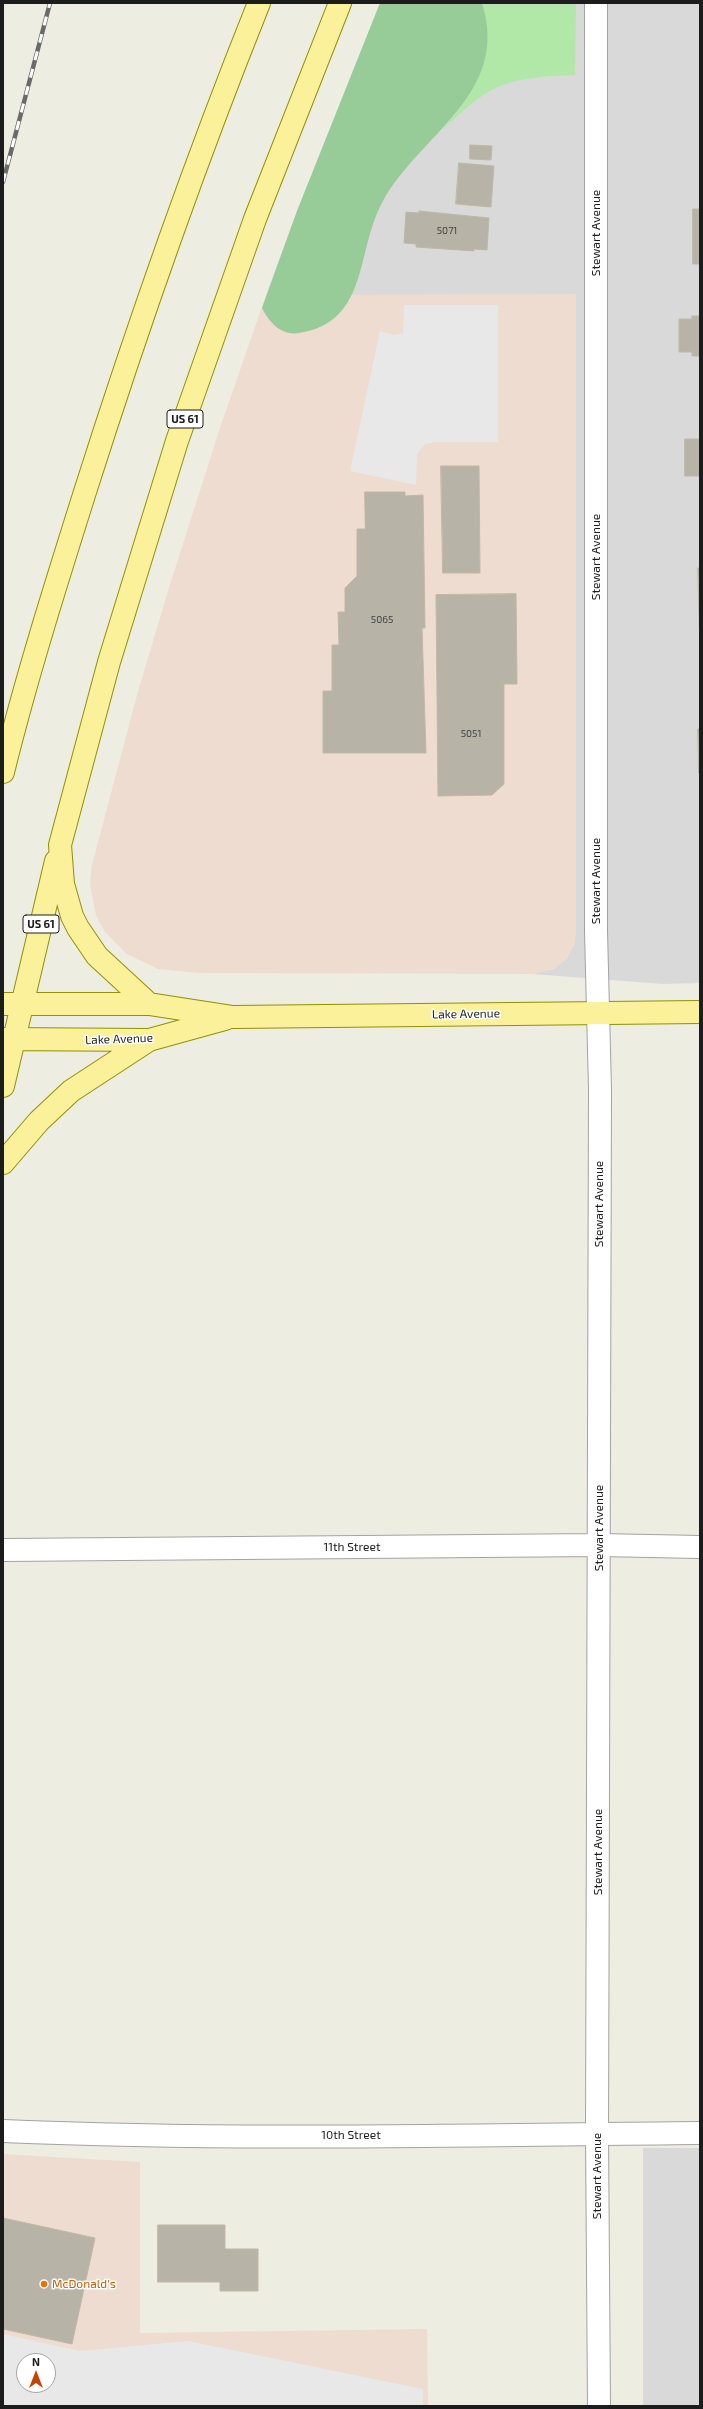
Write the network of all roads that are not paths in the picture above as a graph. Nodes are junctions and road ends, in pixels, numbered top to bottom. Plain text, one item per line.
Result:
1 (259, 3) edge
2 (340, 3) edge
3 (596, 3) edge
4 (3, 772) edge
5 (60, 845) junction
6 (12, 1004) edge
7 (149, 1004) junction
8 (700, 1012) edge
9 (598, 1013) junction
10 (233, 1017) junction
11 (8, 1039) edge
12 (149, 1040) junction
13 (3, 1086) edge
14 (3, 1163) edge
15 (599, 1545) junction
16 (700, 1547) edge
17 (3, 1550) edge
18 (3, 2131) edge
19 (700, 2133) edge
20 (597, 2134) junction
21 (600, 2406) edge

1 - 4 main road
2 - 5 main road, US 61
3 - 9 street, Stewart Avenue
5 - 6 main road, US 61
5 - 7 main road
6 - 7 main road, Lake Avenue
6 - 11 main road, US 61
7 - 10 main road, Lake Avenue
8 - 9 main road, Lake Avenue
9 - 10 main road, Lake Avenue
9 - 15 street, Stewart Avenue
10 - 12 main road, Lake Avenue
11 - 12 main road, Lake Avenue
11 - 13 main road, US 61
12 - 14 main road
15 - 16 street, 11th Street
15 - 17 street, 11th Street
15 - 20 street, Stewart Avenue
18 - 20 street, 10th Street
19 - 20 street, 10th Street
20 - 21 street, Stewart Avenue

